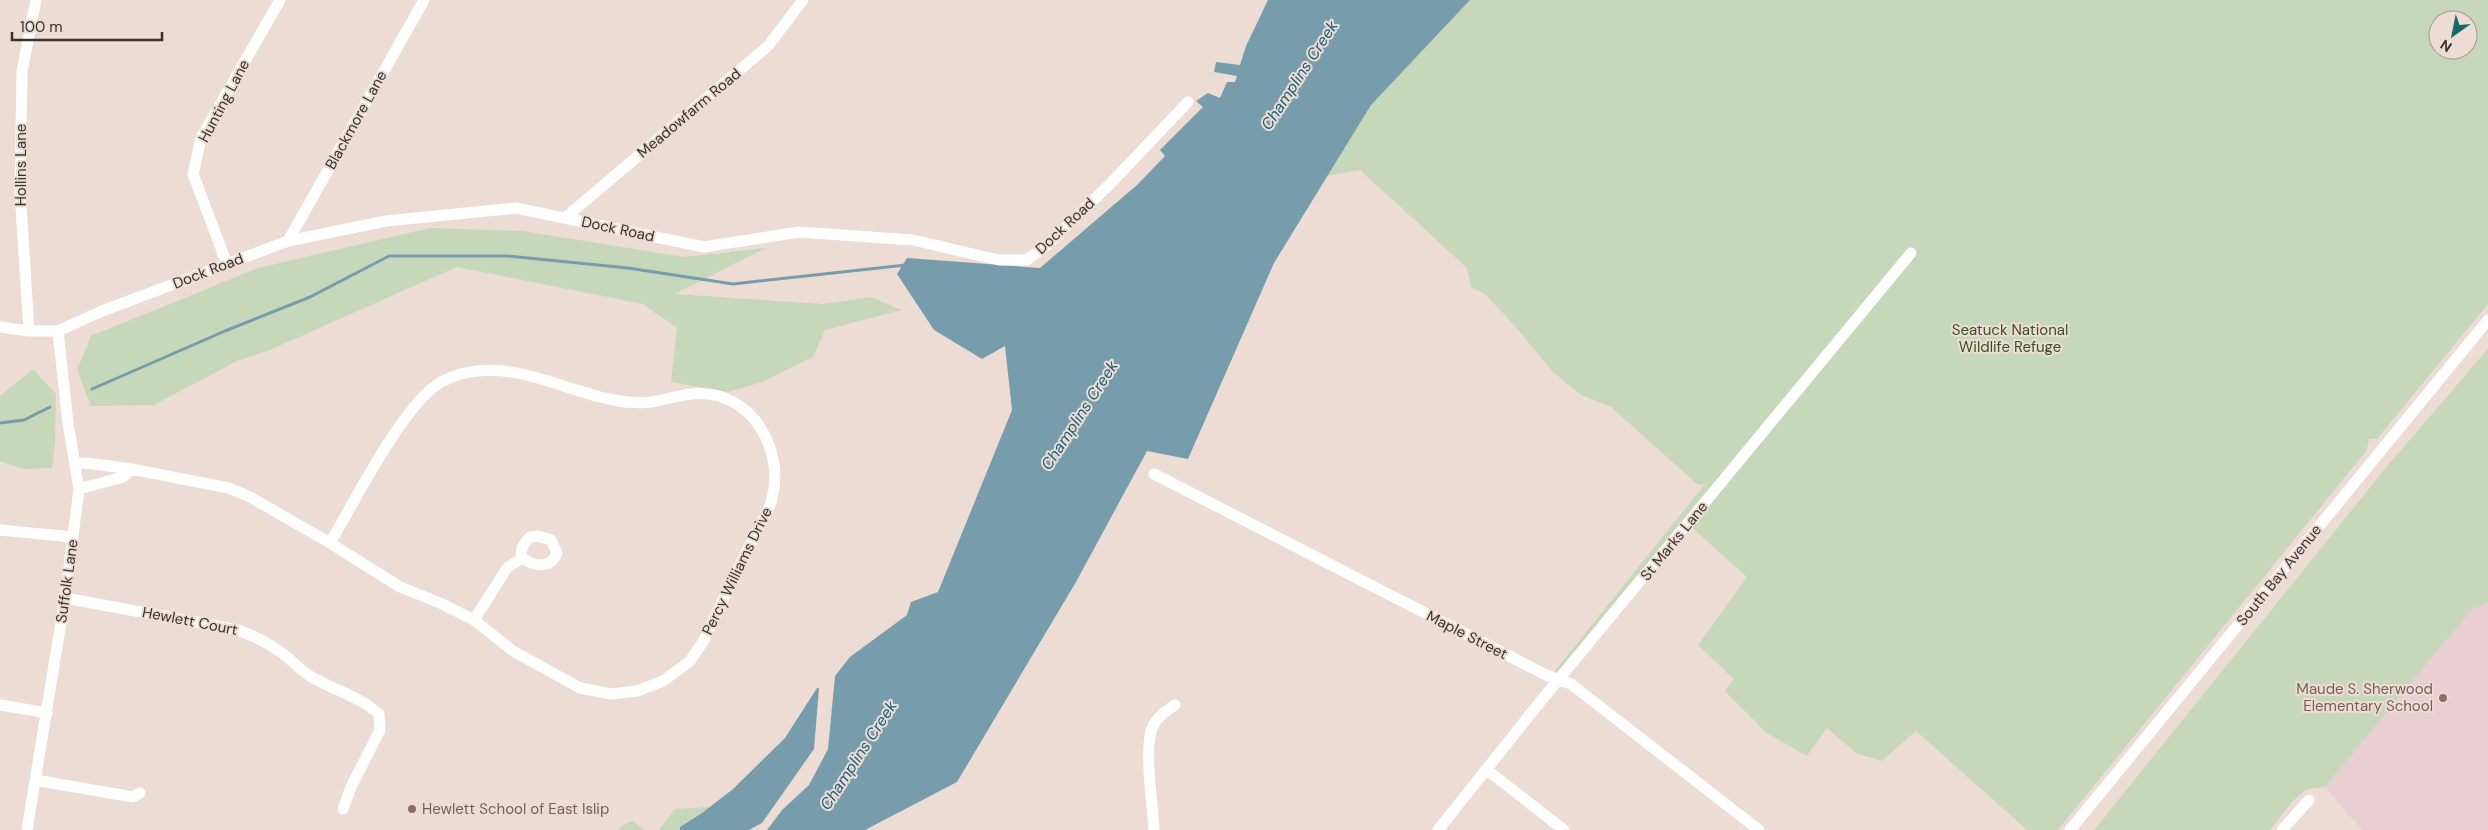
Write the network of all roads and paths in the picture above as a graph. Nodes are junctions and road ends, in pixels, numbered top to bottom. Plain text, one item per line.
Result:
1 (36, 0) edge
2 (280, 0) edge
3 (424, 0) edge
4 (803, 0) edge
5 (1188, 102) dead end
6 (566, 217) junction
7 (288, 241) junction
8 (1911, 253) dead end
9 (226, 264) junction
10 (2488, 320) edge
11 (0, 327) edge
12 (58, 330) junction
13 (29, 331) junction
14 (75, 464) junction
15 (131, 469) junction
16 (1154, 474) dead end
17 (79, 489) junction
18 (0, 530) edge
19 (73, 537) junction
20 (330, 543) junction
21 (522, 558) dead end
22 (65, 598) junction
23 (474, 620) junction
24 (1560, 680) junction
25 (0, 705) edge
26 (1175, 705) dead end
27 (47, 714) junction
28 (1487, 770) junction
29 (35, 780) junction
30 (140, 793) dead end
31 (2308, 800) dead end
32 (343, 809) dead end
33 (27, 830) edge
34 (1154, 830) edge
35 (1438, 830) edge
36 (1564, 830) edge
37 (1759, 830) edge
38 (2070, 830) edge
39 (2282, 830) edge

1 - 13 street, Hollins Lane
2 - 9 street, Hunting Lane
3 - 7 street, Blackmore Lane
4 - 6 street, Meadowfarm Road
5 - 6 street, Dock Road
6 - 7 street, Dock Road
7 - 9 street, Dock Road
8 - 24 street, St Marks Lane
9 - 12 street, Dock Road
10 - 38 street, South Bay Avenue
11 - 13 street, Dock Road
12 - 13 street, Dock Road
12 - 14 street, Suffolk Lane
14 - 15 street, Percy Williams Drive
14 - 17 street, Suffolk Lane
15 - 17 street
15 - 20 street, Percy Williams Drive
16 - 24 street, Maple Street
17 - 19 street, Suffolk Lane
18 - 19 street
19 - 22 street, Suffolk Lane
20 - 23 street, Percy Williams Drive
20 - 23 street, Percy Williams Drive
21 - 23 street
22 - 27 street, Suffolk Lane
22 - 32 street, Hewlett Court
24 - 28 street, St Marks Lane
24 - 37 street, Maple Street
25 - 27 street
26 - 34 street
27 - 29 street, Suffolk Lane
28 - 35 street, St Marks Lane
28 - 36 street
29 - 30 street
29 - 33 street, Suffolk Lane
31 - 39 street

